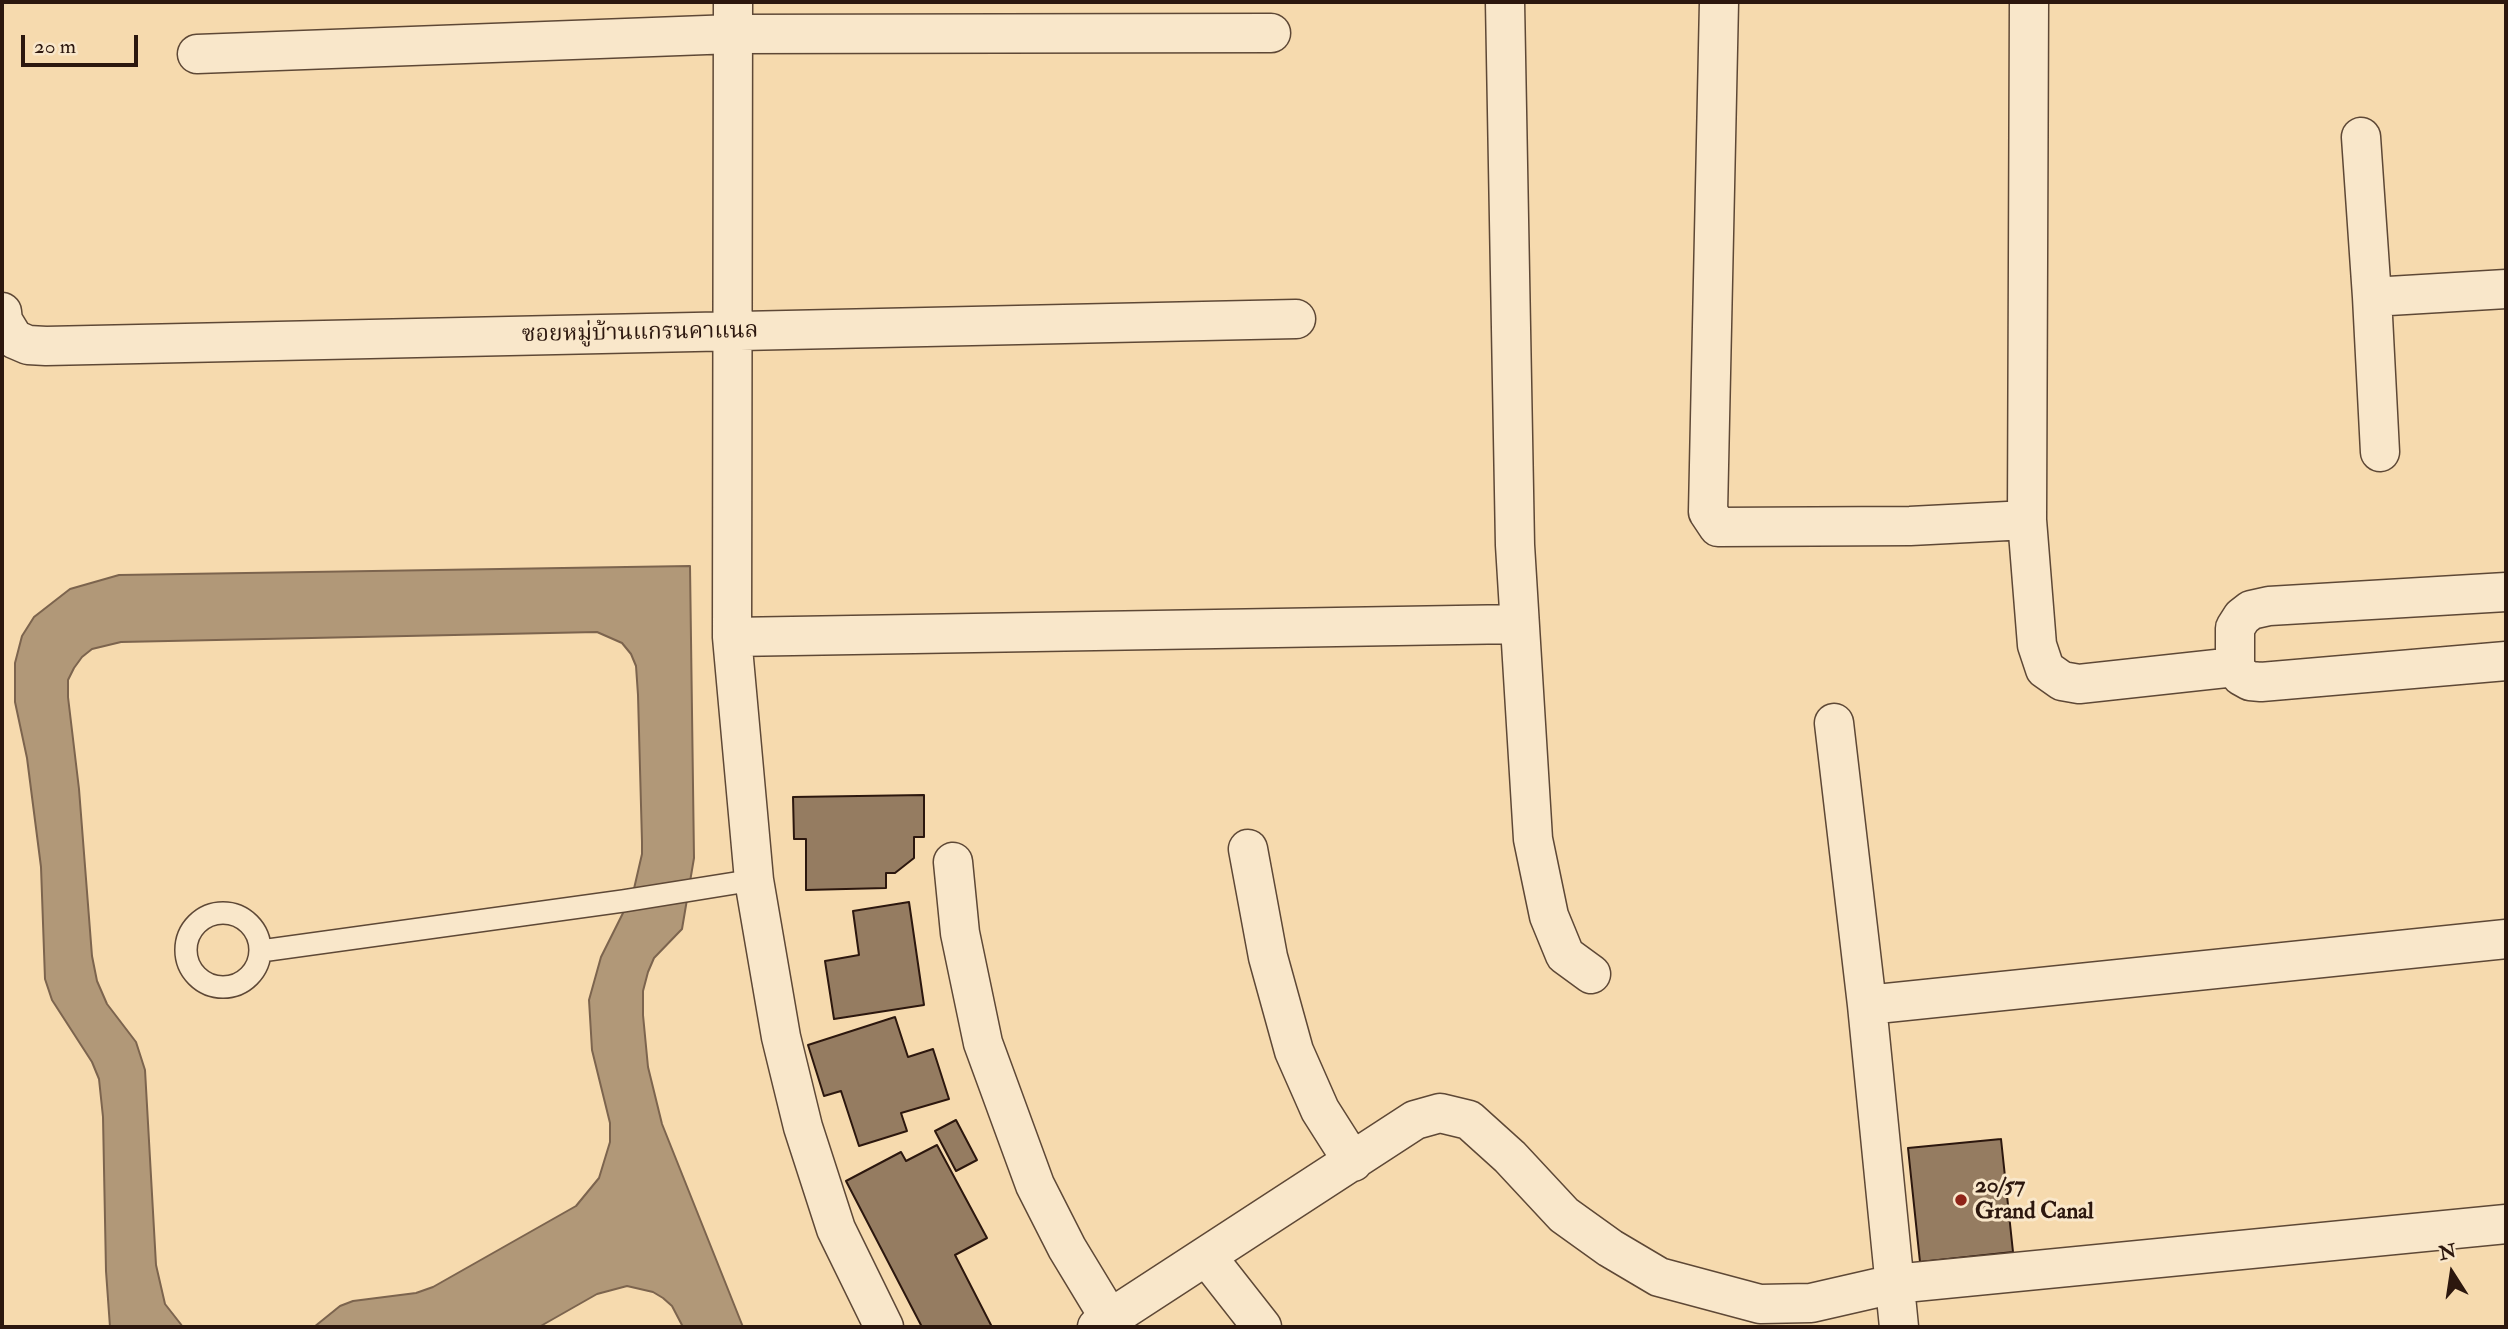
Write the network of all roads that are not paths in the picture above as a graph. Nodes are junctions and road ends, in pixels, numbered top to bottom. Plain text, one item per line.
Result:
1 (1505, 2) edge
2 (1718, 2) edge
3 (2029, 2) edge
4 (733, 18) edge
5 (1271, 33) dead end
6 (197, 54) dead end
7 (2361, 137) dead end
8 (2506, 289) edge
9 (2372, 297) junction
10 (2, 312) edge
11 (1296, 319) dead end
12 (732, 332) junction
13 (2379, 452) dead end
14 (2027, 520) junction
15 (2506, 592) edge
16 (1518, 624) junction
17 (732, 637) junction
18 (2506, 661) edge
19 (2235, 667) junction
20 (1834, 723) dead end
21 (1248, 849) dead end
22 (953, 862) dead end
23 (754, 880) junction
24 (2506, 939) edge
25 (261, 951) dead end
26 (1591, 974) dead end
27 (1867, 1005) junction
28 (1353, 1162) junction
29 (2506, 1224) edge
30 (1207, 1257) junction
31 (1894, 1284) junction
32 (1103, 1323) edge
33 (884, 1327) edge
34 (1262, 1327) edge
35 (1899, 1327) edge

1 - 16 street
2 - 14 street
3 - 14 street
4 - 5 street
4 - 6 street
4 - 12 street
7 - 9 street
8 - 9 street
9 - 13 street
10 - 12 street, ซอยหมู่บ้านแกรนคาแนล
11 - 12 street, ซอยหมู่บ้านแกรนคาแนล
12 - 17 street
14 - 19 street
15 - 19 street
16 - 17 street
16 - 26 street
17 - 23 street
18 - 19 street
20 - 27 street
21 - 28 street
22 - 32 street
23 - 25 lane
23 - 33 street
24 - 27 street
27 - 31 street
28 - 30 street
28 - 31 street
29 - 31 street
30 - 32 street
30 - 34 street
31 - 35 street

